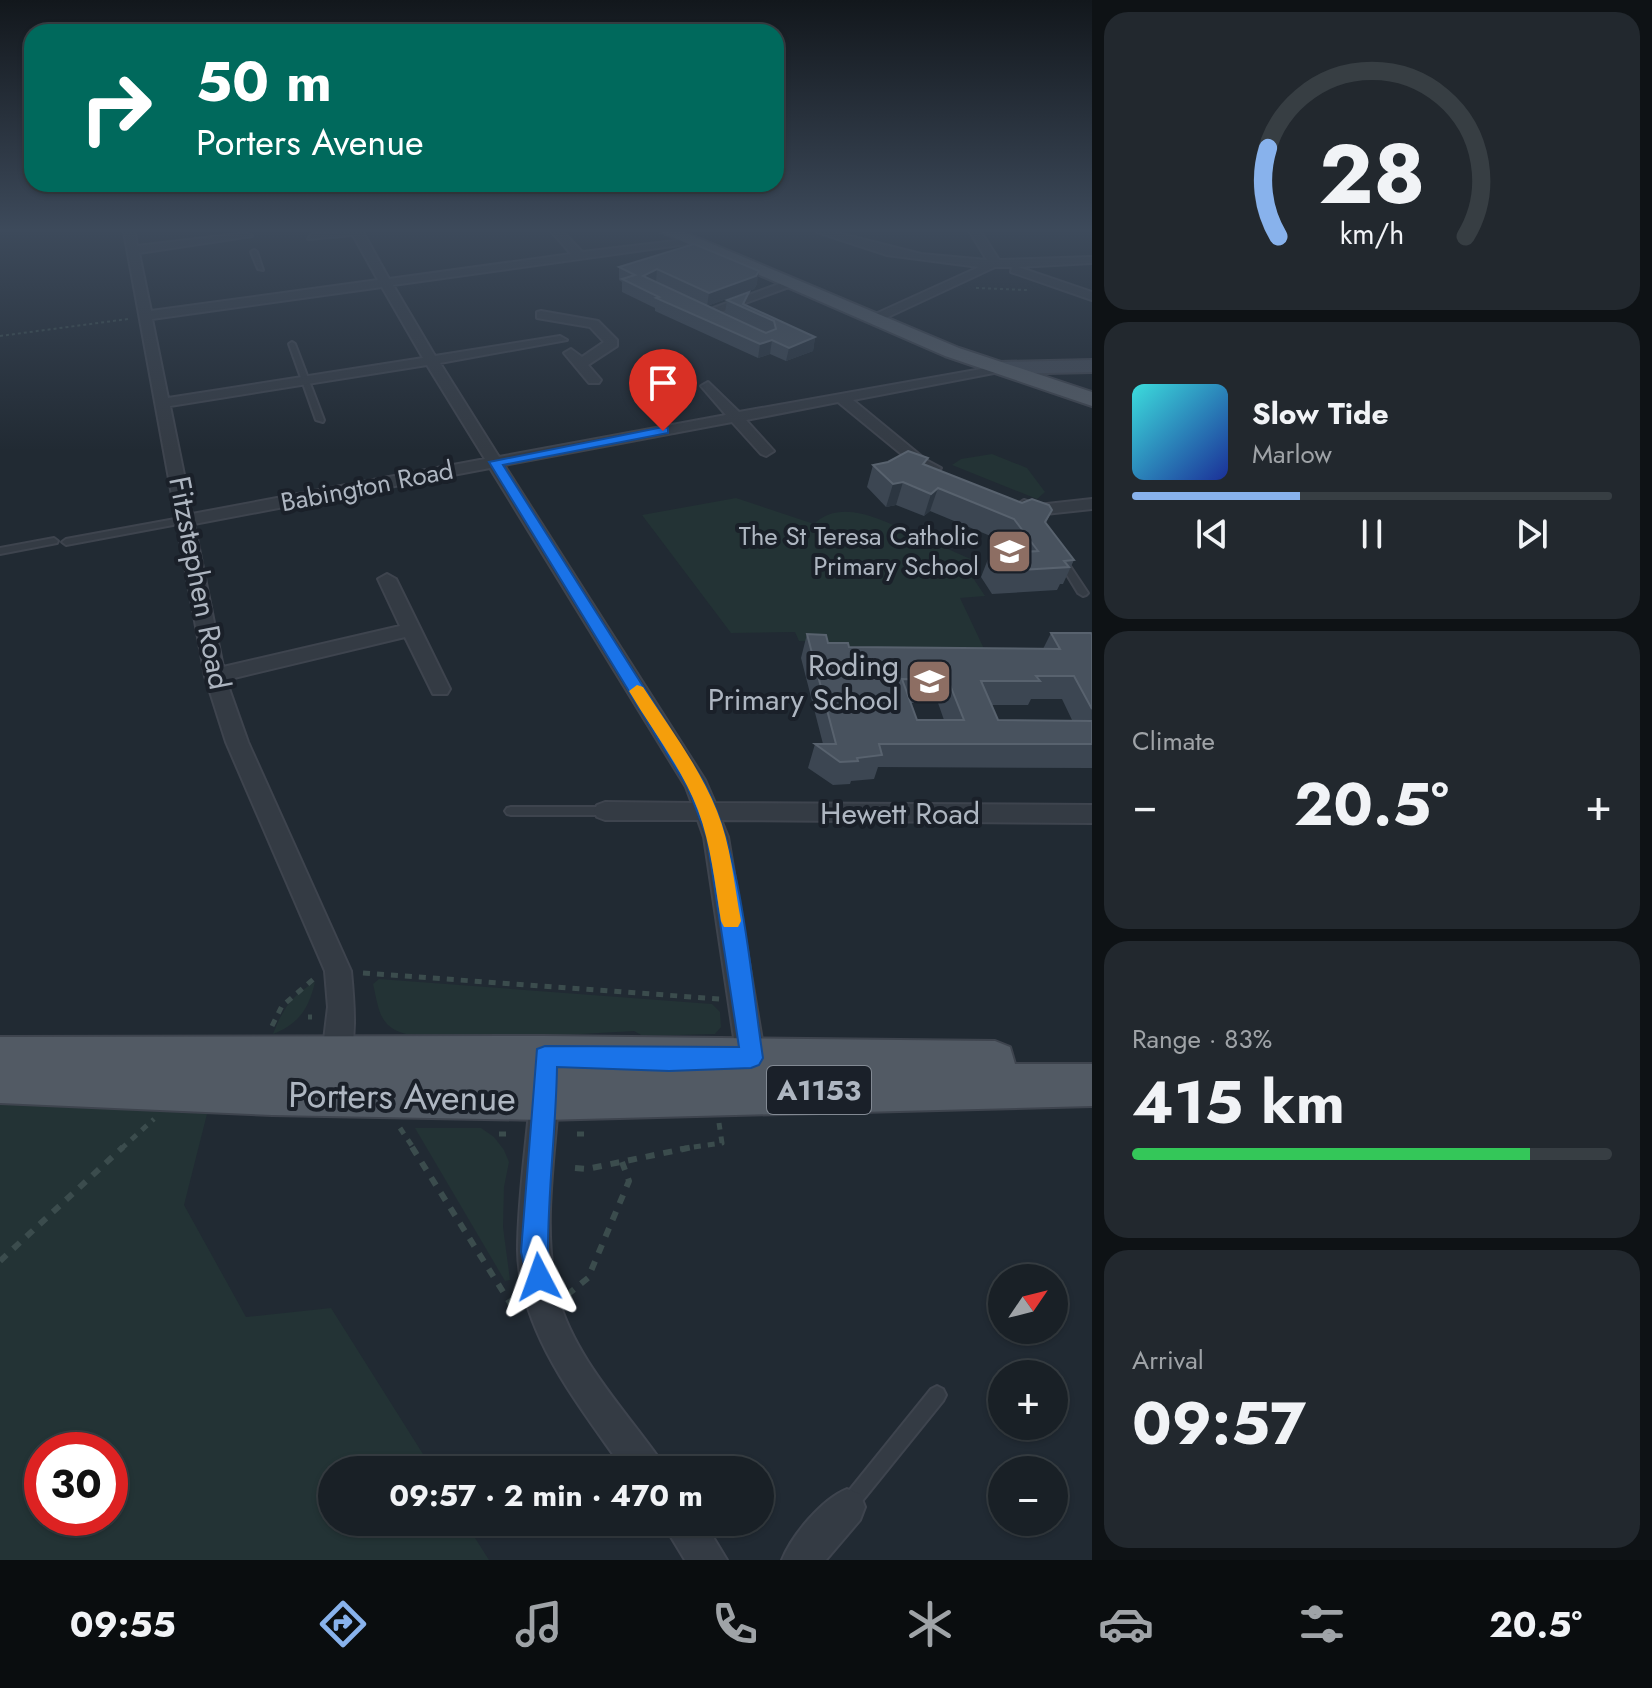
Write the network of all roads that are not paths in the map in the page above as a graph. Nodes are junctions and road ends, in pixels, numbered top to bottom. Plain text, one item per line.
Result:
1 (142, 305) edge
2 (228, 305) edge
3 (399, 305) edge
4 (533, 305) edge
5 (730, 305) edge
6 (841, 305) edge
7 (905, 305) edge
8 (692, 307) edge
9 (706, 313) junction
10 (541, 315) junction
11 (144, 316) junction
12 (875, 319) junction
13 (729, 324) edge
14 (560, 340) junction
15 (292, 344) dead end
16 (431, 361) junction
17 (580, 364) junction
18 (1092, 366) edge
19 (999, 368) junction
20 (305, 380) junction
21 (594, 380) dead end
22 (708, 386) dead end
23 (842, 398) junction
24 (1092, 399) edge
25 (163, 403) junction
26 (736, 417) junction
27 (320, 420) dead end
28 (766, 451) dead end
29 (495, 462) junction
30 (950, 475) edge
31 (1007, 498) edge
32 (1092, 504) edge
33 (186, 520) junction
34 (54, 541) dead end
35 (66, 542) dead end
36 (1054, 546) edge
37 (0, 551) edge
38 (387, 579) dead end
39 (1083, 593) dead end
40 (412, 629) junction
41 (215, 676) junction
42 (440, 689) dead end
43 (511, 811) dead end
44 (605, 811) joint
45 (708, 811) junction
46 (1092, 814) edge
47 (545, 1056) junction
48 (0, 1057) edge
49 (751, 1058) junction
50 (1092, 1063) edge
51 (333, 1077) junction
52 (0, 1082) edge
53 (1092, 1085) edge
54 (545, 1099) junction
55 (937, 1395) dead end
56 (635, 1456) edge
57 (847, 1507) joint
58 (691, 1536) edge
59 (708, 1560) edge
60 (801, 1560) edge

1 - 11 street, Fitzstephen Road
2 - 11 street
3 - 16 street
4 - 10 street
5 - 9 street
6 - 12 main road
7 - 12 street
8 - 9 street
9 - 13 street
10 - 14 street
10 - 17 street
11 - 25 street, Fitzstephen Road
12 - 19 main road
14 - 16 street
14 - 17 street
15 - 20 lane
16 - 20 street
16 - 29 street
17 - 21 street
18 - 19 main road
19 - 23 street, Babington Road
19 - 24 main road
20 - 25 street
20 - 27 lane
22 - 26 street
23 - 26 street, Babington Road
23 - 30 street
25 - 33 street, Fitzstephen Road
26 - 28 street
26 - 29 street, Babington Road
29 - 33 street, Babington Road
29 - 45 street
31 - 32 street
33 - 35 lane
33 - 41 street, Fitzstephen Road
34 - 37 lane
36 - 39 lane
38 - 40 street
40 - 41 street
40 - 42 street
41 - 51 street, Fitzstephen Road
43 - 44 lane
44 - 45 street, Hewett Road
45 - 46 street, Hewett Road
45 - 49 street
47 - 49 main road, Porters Avenue / A1153
47 - 51 main road, Porters Avenue / A1153
47 - 54 street
48 - 51 main road, Porters Avenue / A1153
49 - 50 main road, Porters Avenue / A1153
51 - 52 main road, Porters Avenue / A1153
51 - 54 main road, Porters Avenue / A1153
53 - 54 main road, Porters Avenue / A1153
54 - 56 street
55 - 57 lane
57 - 60 street
58 - 59 street

